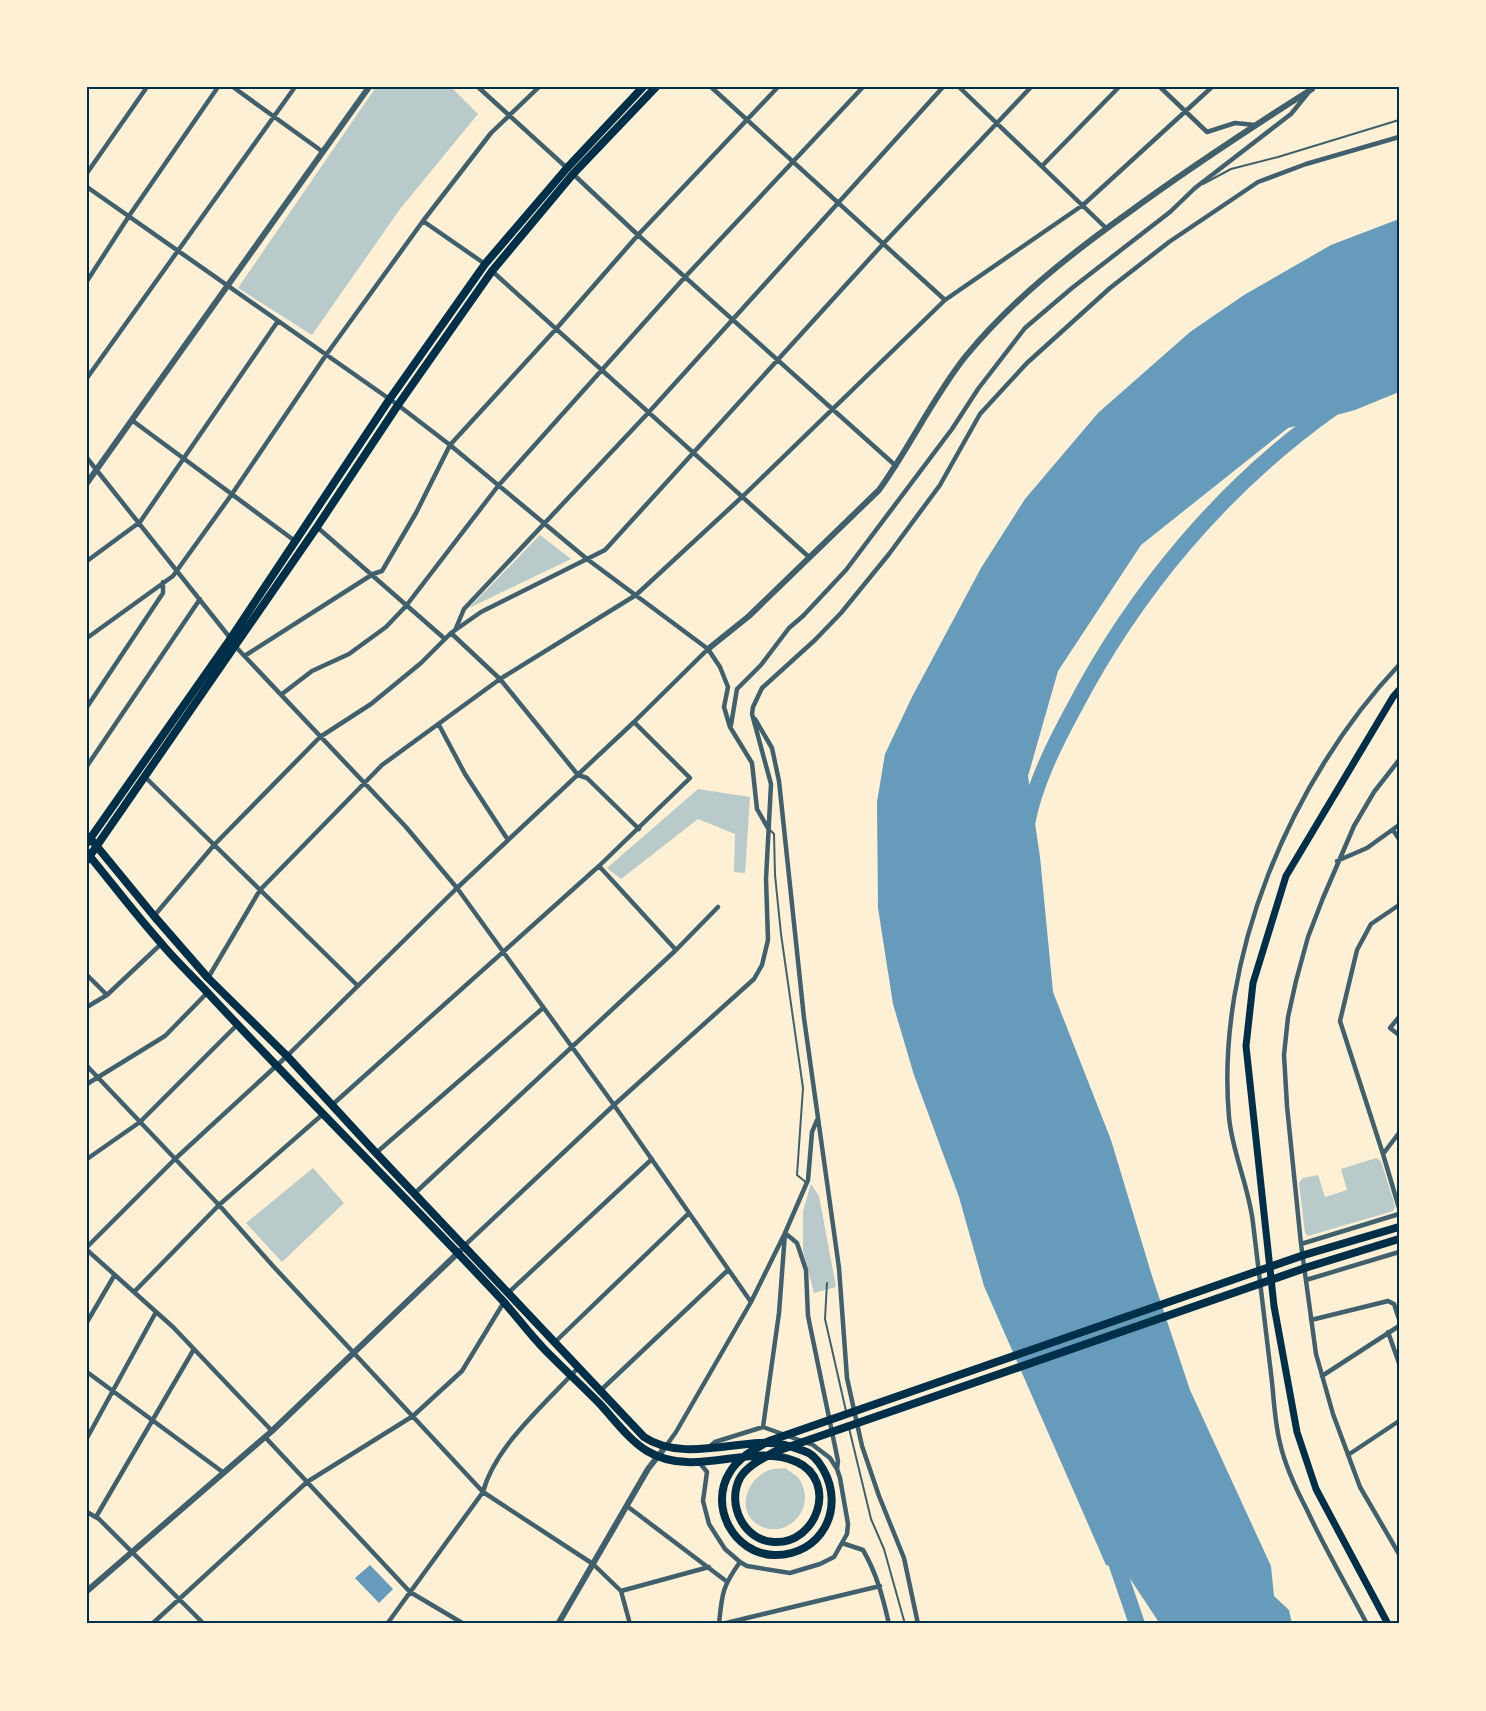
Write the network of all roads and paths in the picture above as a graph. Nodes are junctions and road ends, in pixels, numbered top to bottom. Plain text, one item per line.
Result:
1 (147, 87) edge
2 (218, 87) edge
3 (233, 87) edge
4 (295, 87) edge
5 (369, 87) edge
6 (478, 87) edge
7 (539, 87) edge
8 (643, 87) edge
9 (656, 87) edge
10 (711, 87) edge
11 (778, 87) edge
12 (862, 87) edge
13 (943, 87) edge
14 (958, 87) edge
15 (1031, 87) edge
16 (1119, 87) edge
17 (1160, 87) edge
18 (1212, 87) edge
19 (1312, 88) edge
20 (1185, 111) junction
21 (509, 115) junction
22 (274, 116) junction
23 (747, 120) junction
24 (1399, 120) edge
25 (998, 124) junction
26 (1255, 125) junction
27 (1399, 137) edge
28 (323, 152) junction
29 (793, 162) junction
30 (1042, 166) junction
31 (567, 168) junction
32 (87, 173) edge
33 (573, 174) junction
34 (87, 187) edge
35 (1195, 188) junction
36 (838, 203) junction
37 (1083, 205) junction
38 (129, 216) junction
39 (423, 221) junction
40 (1106, 228) junction
41 (638, 236) junction
42 (883, 244) junction
43 (178, 250) junction
44 (485, 264) junction
45 (492, 271) junction
46 (685, 278) junction
47 (87, 281) edge
48 (228, 286) junction
49 (945, 300) junction
50 (732, 320) junction
51 (278, 321) junction
52 (556, 329) junction
53 (326, 355) junction
54 (778, 360) junction
55 (601, 370) junction
56 (87, 378) edge
57 (389, 400) junction
58 (398, 405) junction
59 (831, 409) junction
60 (648, 412) junction
61 (133, 421) junction
62 (450, 445) junction
63 (694, 453) junction
64 (87, 458) edge
65 (183, 458) junction
66 (897, 467) junction
67 (97, 471) junction
68 (87, 483) edge
69 (498, 486) junction
70 (232, 494) junction
71 (742, 497) junction
72 (140, 522) junction
73 (544, 522) junction
74 (317, 527) junction
75 (295, 541) junction
76 (809, 557) junction
77 (587, 559) junction
78 (87, 561) edge
79 (177, 570) junction
80 (373, 574) junction
81 (163, 582) junction
82 (636, 595) junction
83 (200, 599) junction
84 (406, 606) junction
85 (453, 632) junction
86 (87, 638) edge
87 (445, 639) junction
88 (233, 642) junction
89 (708, 649) junction
90 (246, 655) junction
91 (1399, 665) edge
92 (500, 679) junction
93 (1399, 690) edge
94 (282, 694) junction
95 (87, 707) edge
96 (752, 714) junction
97 (634, 722) junction
98 (439, 725) junction
99 (730, 727) junction
100 (320, 737) junction
101 (1399, 760) edge
102 (87, 766) edge
103 (578, 775) junction
104 (144, 776) junction
105 (365, 781) junction
106 (1399, 825) edge
107 (639, 829) junction
108 (769, 830) junction
109 (1393, 830) junction
110 (88, 838) edge
111 (1399, 839) edge
112 (508, 840) junction
113 (214, 845) junction
114 (97, 846) junction
115 (88, 856) edge
116 (1337, 861) junction
117 (599, 866) junction
118 (457, 888) junction
119 (260, 890) junction
120 (1399, 905) edge
121 (718, 907) dead end
122 (154, 916) junction
123 (161, 944) junction
124 (676, 950) junction
125 (503, 953) junction
126 (87, 975) edge
127 (208, 978) junction
128 (358, 986) junction
129 (207, 993) junction
130 (107, 995) junction
131 (87, 1007) edge
132 (543, 1008) junction
133 (1399, 1017) edge
134 (237, 1025) junction
135 (1399, 1035) edge
136 (572, 1046) junction
137 (287, 1056) junction
138 (276, 1065) junction
139 (87, 1066) edge
140 (97, 1077) junction
141 (87, 1084) edge
142 (332, 1105) junction
143 (614, 1105) junction
144 (323, 1114) junction
145 (817, 1119) junction
146 (140, 1122) junction
147 (1399, 1133) edge
148 (376, 1153) junction
149 (1383, 1154) junction
150 (87, 1159) edge
151 (175, 1159) junction
152 (652, 1159) junction
153 (807, 1183) junction
154 (416, 1193) junction
155 (219, 1205) junction
156 (1399, 1209) edge
157 (689, 1213) junction
158 (1399, 1214) edge
159 (1399, 1227) edge
160 (785, 1233) junction
161 (1399, 1239) edge
162 (1301, 1244) junction
163 (464, 1246) junction
164 (87, 1248) edge
165 (1399, 1252) edge
166 (457, 1254) junction
167 (728, 1270) junction
168 (114, 1276) junction
169 (1306, 1280) junction
170 (827, 1284) dead end
171 (134, 1292) junction
172 (508, 1293) junction
173 (504, 1302) junction
174 (751, 1302) junction
175 (156, 1312) junction
176 (1399, 1319) edge
177 (1311, 1320) junction
178 (87, 1322) edge
179 (1399, 1326) edge
180 (1388, 1332) junction
181 (555, 1342) junction
182 (194, 1349) junction
183 (355, 1353) junction
184 (1399, 1363) edge
185 (87, 1372) edge
186 (575, 1372) junction
187 (1322, 1376) junction
188 (113, 1390) junction
189 (600, 1391) junction
190 (846, 1414) dead end
191 (413, 1416) junction
192 (152, 1420) junction
193 (1399, 1421) edge
194 (849, 1426) dead end
195 (763, 1427) junction
196 (272, 1431) junction
197 (265, 1437) junction
198 (87, 1438) edge
199 (666, 1446) junction
200 (704, 1450) junction
201 (1348, 1455) junction
202 (658, 1456) junction
203 (699, 1462) junction
204 (837, 1469) junction
205 (224, 1473) junction
206 (307, 1482) junction
207 (483, 1492) junction
208 (627, 1506) junction
209 (87, 1512) edge
210 (96, 1517) junction
211 (843, 1544) junction
212 (132, 1553) junction
213 (1399, 1554) edge
214 (740, 1562) junction
215 (593, 1564) junction
216 (710, 1567) junction
217 (726, 1581) junction
218 (880, 1586) junction
219 (87, 1591) edge
220 (621, 1591) junction
221 (410, 1592) junction
222 (180, 1599) junction
223 (152, 1624) edge
224 (204, 1624) edge
225 (387, 1624) edge
226 (464, 1624) edge
227 (558, 1624) edge
228 (630, 1624) edge
229 (721, 1624) edge
230 (889, 1624) edge
231 (905, 1624) edge
232 (918, 1624) edge
233 (1367, 1624) edge
234 (1388, 1624) edge

1 - 32 street
2 - 38 street
3 - 22 street
4 - 22 street
5 - 28 street
6 - 21 street
7 - 21 street
8 - 31 main road
9 - 33 main road
10 - 23 street
11 - 23 street
12 - 29 street
13 - 36 street
14 - 25 street
15 - 25 street
16 - 30 street
17 - 20 street
18 - 20 street
19 - 26 street
19 - 35 street
20 - 26 street
20 - 37 street
21 - 31 street
21 - 39 street
22 - 28 street
22 - 43 street
23 - 29 street
23 - 41 street
24 - 35 lane
25 - 30 street
25 - 42 street
26 - 40 street
27 - 96 street
28 - 48 street
29 - 36 street
29 - 46 street
30 - 37 street
31 - 33 street
31 - 44 main road
33 - 41 street
33 - 45 main road
34 - 38 street
35 - 99 street
36 - 42 street
36 - 50 street
37 - 40 street
37 - 49 street
38 - 43 street
38 - 47 street
39 - 44 street
39 - 53 street
40 - 66 street
41 - 46 street
41 - 52 street
42 - 49 street
42 - 54 street
43 - 48 street
43 - 56 street
44 - 57 main road
45 - 52 street
45 - 58 main road
46 - 50 street
46 - 55 street
48 - 51 street
48 - 61 street
49 - 59 street
50 - 54 street
50 - 60 street
51 - 53 street
51 - 65 street
52 - 55 street
52 - 62 street
53 - 57 street
53 - 70 street
54 - 59 street
54 - 63 street
55 - 60 street
55 - 69 street
57 - 58 street
57 - 75 main road
58 - 62 street
58 - 74 main road
59 - 66 street
59 - 71 street
60 - 63 street
60 - 73 street
61 - 65 street
61 - 67 street
62 - 69 street
62 - 80 street
63 - 71 street
63 - 77 street
64 - 67 street
65 - 70 street
65 - 72 street
66 - 76 street
67 - 68 street
67 - 72 street
69 - 73 street
69 - 84 street
70 - 75 street
70 - 79 street
71 - 76 street
71 - 82 street
72 - 78 street
72 - 79 street
73 - 77 street
73 - 85 street
74 - 80 street
74 - 88 main road
75 - 88 main road
76 - 89 street
77 - 82 street
77 - 85 street
79 - 81 street
79 - 83 street
80 - 84 street
80 - 90 street
81 - 86 street
81 - 95 street
82 - 89 street
82 - 92 street
83 - 88 street
83 - 102 street
84 - 87 street
84 - 94 street
85 - 87 street
85 - 92 street
87 - 100 street
88 - 90 street
88 - 104 main road
88 - 110 main road
89 - 97 street
89 - 99 street
90 - 94 street
91 - 233 street
92 - 98 street
92 - 103 street
93 - 234 main road
94 - 100 street
96 - 108 street
96 - 145 street
97 - 103 street
97 - 107 street
98 - 105 street
98 - 112 street
99 - 108 street
100 - 105 street
100 - 113 street
101 - 116 street
103 - 107 street
103 - 112 street
104 - 113 street
104 - 114 main road
105 - 118 street
105 - 119 street
106 - 109 street
107 - 117 street
108 - 143 street
108 - 153 lane
109 - 111 street
109 - 116 street
110 - 114 main road
112 - 118 street
113 - 119 street
113 - 122 street
114 - 115 main road
114 - 122 main road
115 - 123 main road
116 - 162 street
117 - 124 street
117 - 125 street
118 - 125 street
118 - 128 street
119 - 127 street
119 - 128 street
120 - 149 street
121 - 124 street
122 - 127 main road
123 - 129 main road
123 - 130 street
124 - 136 street
125 - 132 street
125 - 142 street
126 - 130 street
127 - 137 main road
128 - 137 street
129 - 134 main road
129 - 140 street
130 - 131 street
132 - 136 street
132 - 148 street
133 - 135 street
134 - 138 main road
134 - 146 street
136 - 143 street
136 - 154 street
137 - 138 street
137 - 142 main road
138 - 144 main road
138 - 151 street
139 - 140 street
140 - 141 street
140 - 146 street
142 - 148 main road
143 - 152 street
143 - 163 street
144 - 155 street
144 - 166 main road
145 - 153 street
145 - 232 street
146 - 150 street
146 - 151 street
147 - 149 street
148 - 154 main road
149 - 156 street
151 - 155 street
151 - 164 street
152 - 157 street
152 - 172 street
153 - 160 street
154 - 163 main road
155 - 171 street
155 - 183 street
157 - 167 street
157 - 181 street
158 - 162 street
159 - 200 main road
160 - 174 street
160 - 195 street
160 - 204 street
161 - 203 main road
162 - 169 street
163 - 166 street
163 - 172 main road
164 - 168 street
165 - 169 street
166 - 173 main road
166 - 183 street
167 - 174 street
167 - 189 street
168 - 171 street
168 - 178 street
169 - 177 street
170 - 190 lane
171 - 175 street
172 - 181 main road
173 - 186 main road
173 - 191 street
174 - 199 street
175 - 182 street
175 - 188 street
176 - 177 street
177 - 187 street
179 - 180 street
180 - 184 street
180 - 187 street
181 - 186 main road
182 - 192 street
182 - 196 street
183 - 191 street
183 - 196 street
185 - 188 street
186 - 189 main road
186 - 202 main road
186 - 207 street
187 - 201 street
188 - 192 street
188 - 198 street
189 - 199 main road
191 - 206 street
191 - 207 street
192 - 205 street
192 - 210 street
193 - 201 street
194 - 231 lane
195 - 200 street
195 - 204 street
196 - 197 street
197 - 205 street
197 - 206 street
199 - 200 main road
199 - 202 street
201 - 213 street
202 - 203 main road
202 - 208 street
203 - 214 street
204 - 211 street
205 - 212 street
206 - 221 street
206 - 222 street
207 - 215 street
207 - 221 street
208 - 215 street
208 - 216 street
209 - 210 street
210 - 212 street
211 - 214 street
211 - 218 street
212 - 219 street
212 - 222 street
214 - 217 street
215 - 220 street
215 - 227 street
216 - 217 street
216 - 220 street
217 - 229 street
218 - 229 street
218 - 230 street
220 - 228 street
221 - 225 street
221 - 226 street
222 - 223 street
222 - 224 street

